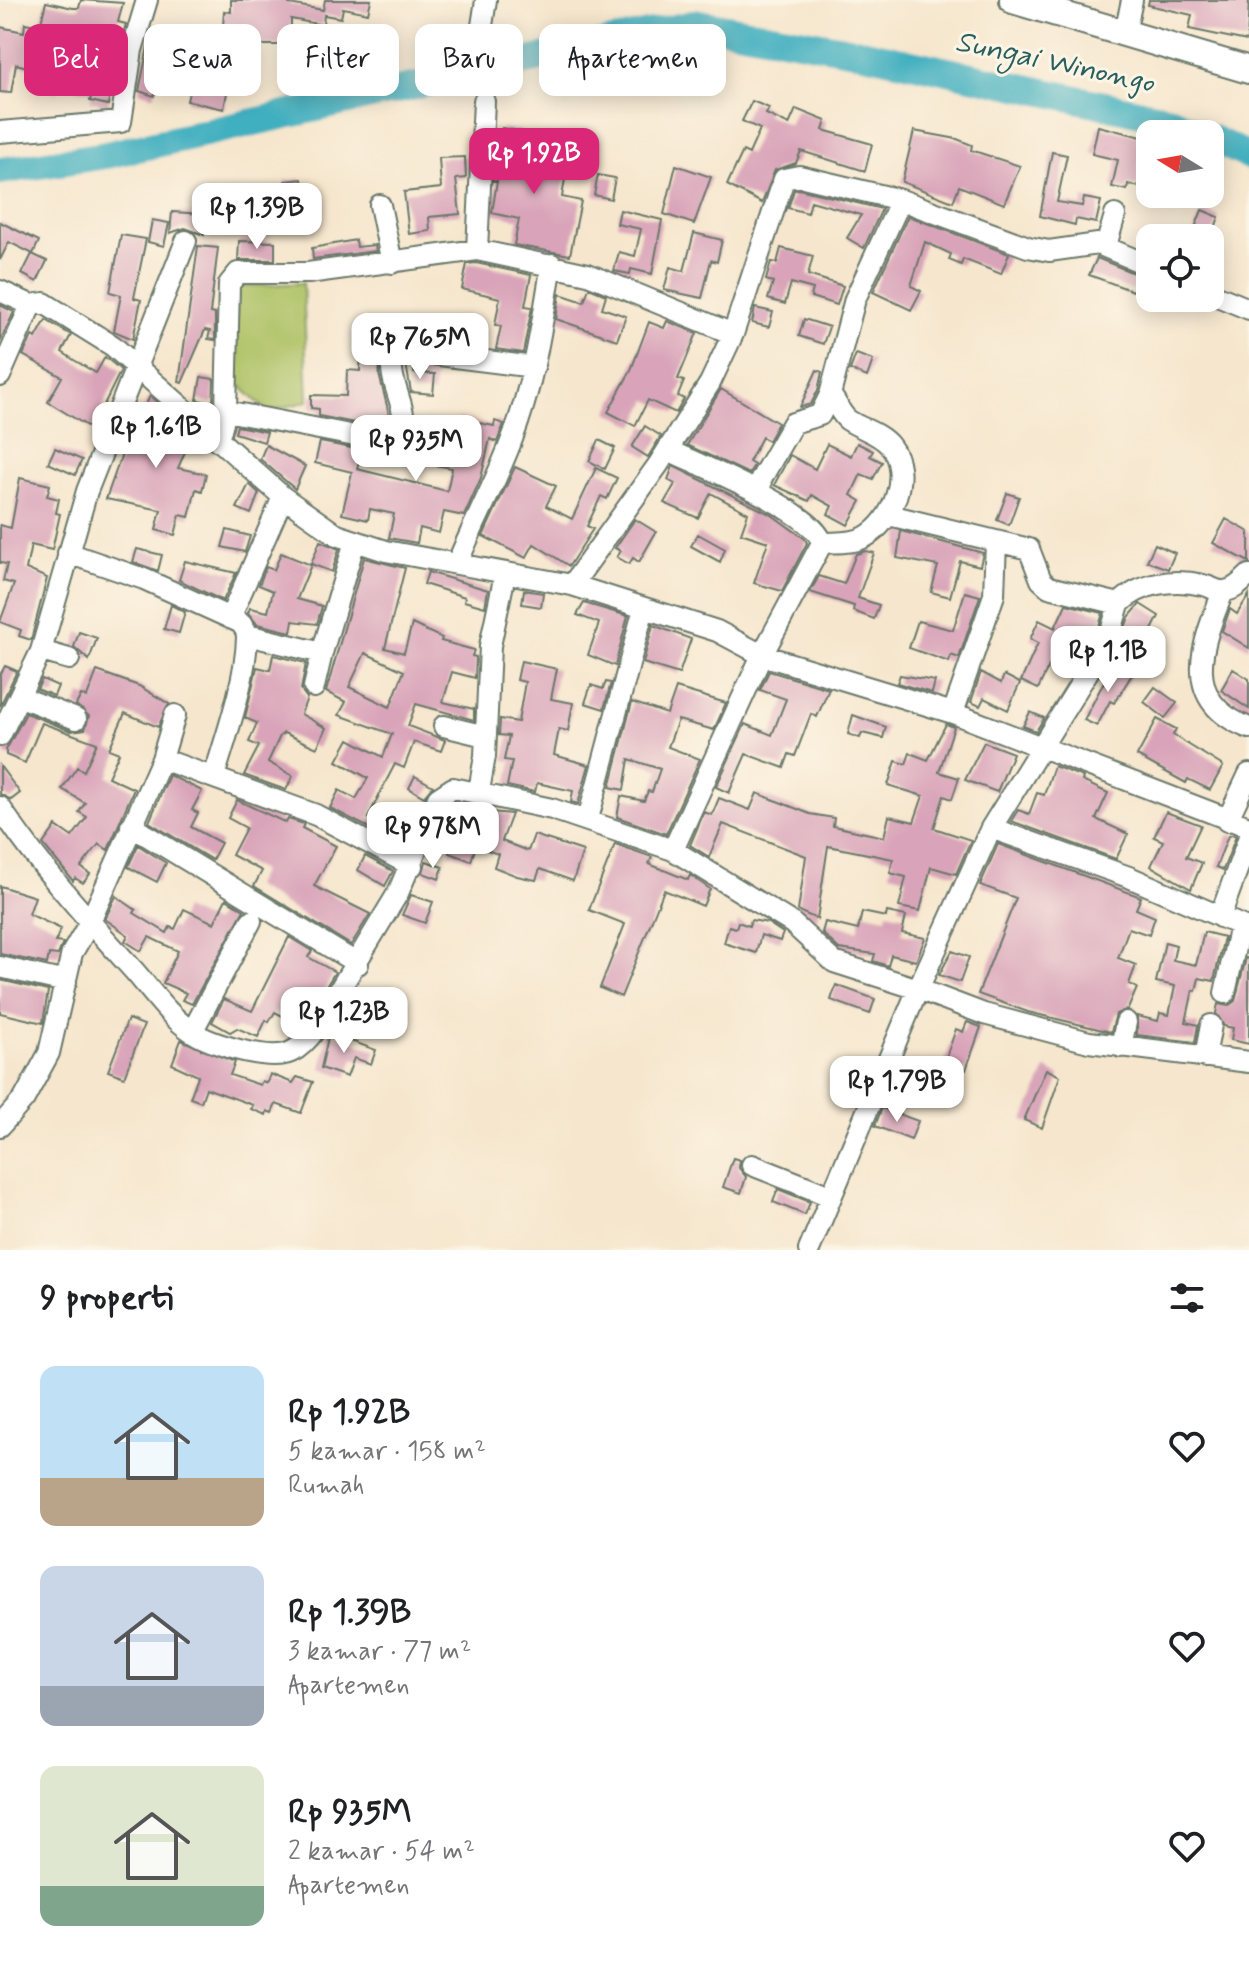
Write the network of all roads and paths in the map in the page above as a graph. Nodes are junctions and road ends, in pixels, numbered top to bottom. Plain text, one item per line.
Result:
1 (147, 0) edge
2 (486, 0) edge
3 (1013, 0) edge
4 (1132, 0) edge
5 (482, 24) edge
6 (1125, 33) junction
7 (1249, 70) edge
8 (484, 101) dead end
9 (0, 132) edge
10 (901, 200) junction
11 (380, 205) dead end
12 (1115, 215) dead end
13 (186, 241) dead end
14 (1106, 246) junction
15 (477, 250) junction
16 (1136, 260) edge
17 (392, 263) junction
18 (552, 264) junction
19 (0, 291) edge
20 (1224, 299) edge
21 (31, 305) junction
22 (1249, 309) edge
23 (733, 334) junction
24 (138, 367) junction
25 (534, 367) junction
26 (0, 376) edge
27 (830, 395) junction
28 (226, 411) junction
29 (218, 441) junction
30 (668, 450) junction
31 (760, 493) junction
32 (283, 497) junction
33 (889, 515) junction
34 (355, 541) junction
35 (996, 541) junction
36 (822, 543) junction
37 (68, 553) junction
38 (457, 564) junction
39 (505, 574) junction
40 (1249, 575) edge
41 (572, 585) junction
42 (1223, 592) junction
43 (1119, 604) junction
44 (644, 608) junction
45 (230, 618) junction
46 (247, 635) junction
47 (41, 651) junction
48 (322, 653) junction
49 (762, 655) junction
50 (69, 659) dead end
51 (314, 687) dead end
52 (21, 697) junction
53 (953, 713) junction
54 (175, 715) dead end
55 (76, 719) dead end
56 (444, 726) dead end
57 (1249, 728) edge
58 (0, 736) edge
59 (485, 736) junction
60 (1043, 746) junction
61 (162, 759) junction
62 (1249, 774) edge
63 (214, 777) junction
64 (479, 791) junction
65 (588, 819) junction
66 (3, 820) edge
67 (1227, 821) junction
68 (131, 826) junction
69 (1249, 827) edge
70 (991, 828) junction
71 (1249, 837) edge
72 (673, 850) junction
73 (412, 866) junction
74 (1220, 917) junction
75 (251, 921) dead end
76 (90, 922) junction
77 (1244, 927) edge
78 (358, 964) junction
79 (0, 967) edge
80 (66, 982) junction
81 (918, 989) junction
82 (1225, 993) dead end
83 (1126, 1022) dead end
84 (1211, 1025) dead end
85 (192, 1032) junction
86 (1121, 1047) junction
87 (1205, 1057) junction
88 (1249, 1062) edge
89 (0, 1126) edge
90 (752, 1165) dead end
91 (830, 1196) junction
92 (809, 1250) edge

1 - 9 street
2 - 5 street
3 - 6 main road
4 - 6 street
6 - 7 main road
8 - 15 street
10 - 14 street
10 - 23 street
10 - 27 street
11 - 17 street
12 - 14 street
13 - 24 street
14 - 16 street
15 - 17 street
15 - 18 street
17 - 28 street
18 - 23 street
18 - 25 street
19 - 21 street
20 - 22 street
21 - 24 street
21 - 26 street
23 - 30 street
24 - 29 street
24 - 37 street
25 - 28 street
25 - 38 street
27 - 31 street
27 - 33 street
28 - 29 street
29 - 32 street
30 - 31 street
30 - 41 street
31 - 36 street
32 - 34 street
32 - 45 street
33 - 35 street
33 - 36 street
34 - 38 street
34 - 48 street
35 - 43 street
35 - 53 street
36 - 49 street
37 - 45 street
37 - 47 street
38 - 39 street
39 - 41 street
39 - 59 street
40 - 42 street
41 - 44 street
42 - 43 street
42 - 57 street
43 - 60 street
44 - 49 street
44 - 65 street
45 - 46 street
46 - 48 street
46 - 63 street
47 - 50 street
47 - 52 street
48 - 51 street
49 - 53 street
49 - 72 street
52 - 55 street
52 - 58 street
53 - 60 street
54 - 61 street
56 - 59 street
59 - 64 street
60 - 67 street
60 - 70 street
61 - 63 street
61 - 68 street
62 - 67 street
63 - 73 street
64 - 65 street
64 - 73 street
65 - 72 street
66 - 76 street
67 - 69 street
68 - 76 street
68 - 78 street
70 - 74 street
70 - 81 street
71 - 74 street
72 - 81 street
73 - 78 street
74 - 77 street
75 - 85 street
76 - 80 street
76 - 85 street
77 - 82 street
78 - 85 street
79 - 80 street
80 - 89 street
81 - 86 street
81 - 91 street
83 - 86 street
84 - 87 street
86 - 87 street
87 - 88 street
90 - 91 street
91 - 92 street

